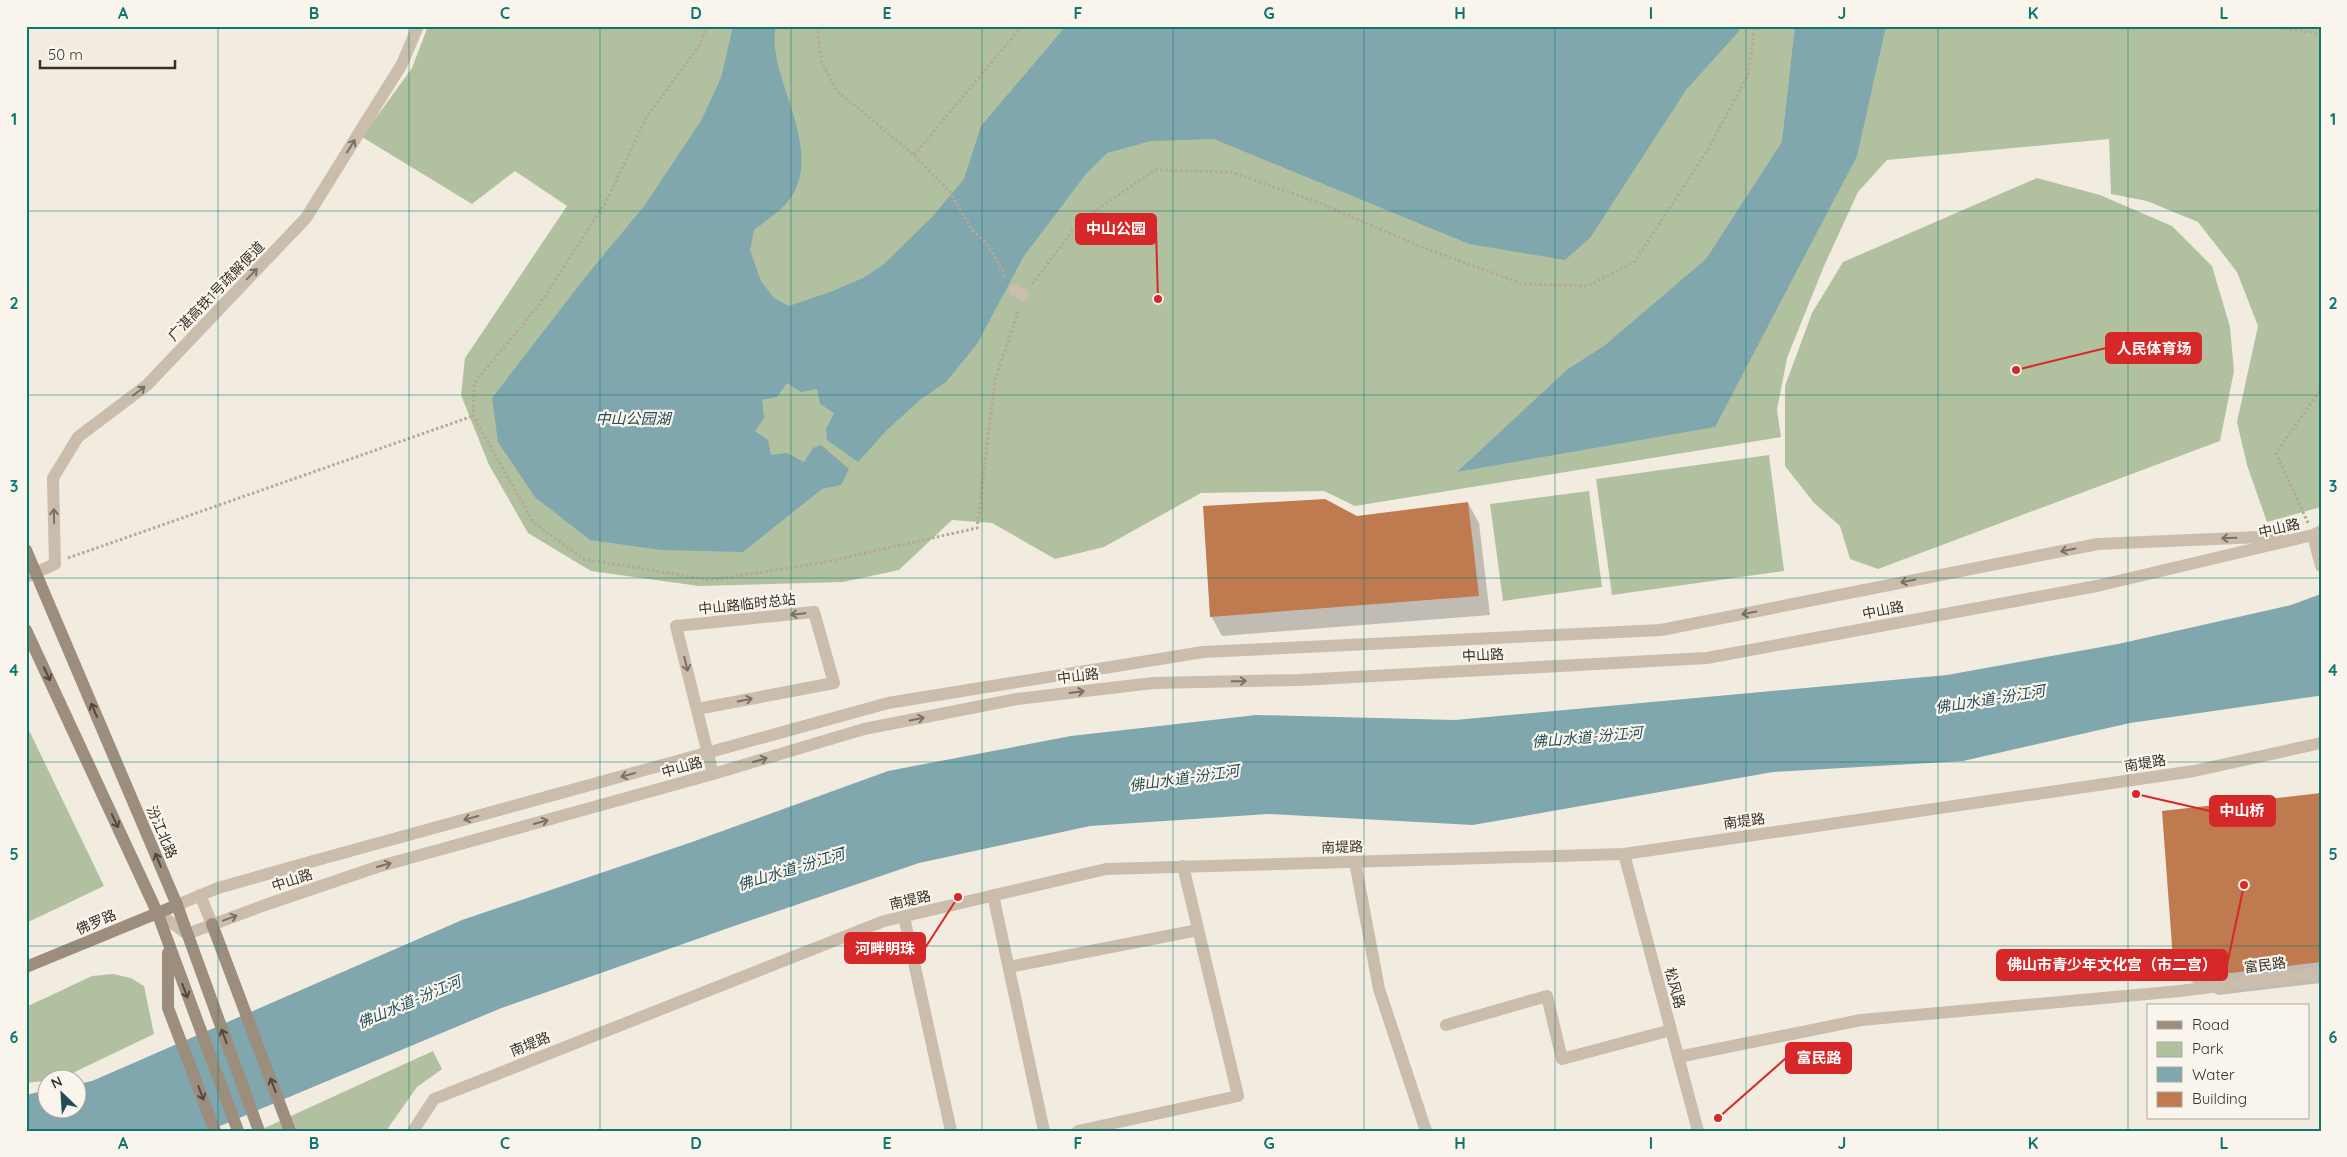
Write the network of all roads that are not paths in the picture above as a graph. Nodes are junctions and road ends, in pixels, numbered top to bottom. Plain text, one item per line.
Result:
1 (418, 26) edge
2 (2317, 533) edge
3 (26, 550) edge
4 (2321, 566) edge
5 (26, 577) edge
6 (26, 630) edge
7 (697, 710) junction
8 (2321, 743) edge
9 (708, 752) junction
10 (714, 774) junction
11 (1624, 854) junction
12 (1355, 862) junction
13 (1183, 866) junction
14 (200, 895) junction
15 (993, 895) junction
16 (177, 904) junction
17 (157, 912) junction
18 (904, 917) junction
19 (212, 924) junction
20 (1198, 930) junction
21 (187, 934) junction
22 (168, 946) junction
23 (26, 967) edge
24 (1009, 967) junction
25 (2321, 973) edge
26 (1446, 1025) dead end
27 (1671, 1030) junction
28 (1678, 1057) junction
29 (216, 1131) edge
30 (238, 1131) edge
31 (259, 1131) edge
32 (290, 1131) edge
33 (413, 1131) edge
34 (951, 1131) edge
35 (1044, 1131) edge
36 (1078, 1131) edge
37 (1426, 1131) edge
38 (1698, 1131) edge

5 -> 1 street, 广湛高铁1号疏解便道
2 - 4 street
2 -> 9 street, 中山路
10 -> 2 street, 中山路
16 -> 3 main road, 汾江北路, bridge
6 -> 17 main road
7 -> 7 street, 中山路临时总站
7 - 9 street
8 - 11 street, 南堤路
9 - 10 street
9 -> 14 street, 中山路
19 -> 10 street, 中山路
11 - 12 street, 南堤路
11 - 27 street, 松风路
12 - 13 street, 南堤路
12 - 37 street
13 - 15 street, 南堤路
13 - 20 street
14 - 16 street, 中山路
14 - 19 street
15 - 18 street, 南堤路
15 - 24 street
16 - 17 main road, 佛罗路
16 - 21 main road, 汾江北路
17 - 21 street
17 - 22 main road
17 - 23 main road, 佛罗路
18 - 33 street, 南堤路
18 - 34 street
19 - 21 street, 中山路
32 -> 19 main road
20 - 24 street
20 - 36 street
31 -> 21 main road, 汾江北路
22 -> 29 main road
22 -> 30 main road
24 - 35 street
25 - 28 street, 富民路
26 - 27 street
27 - 28 street, 松风路
28 - 38 street, 松风路

